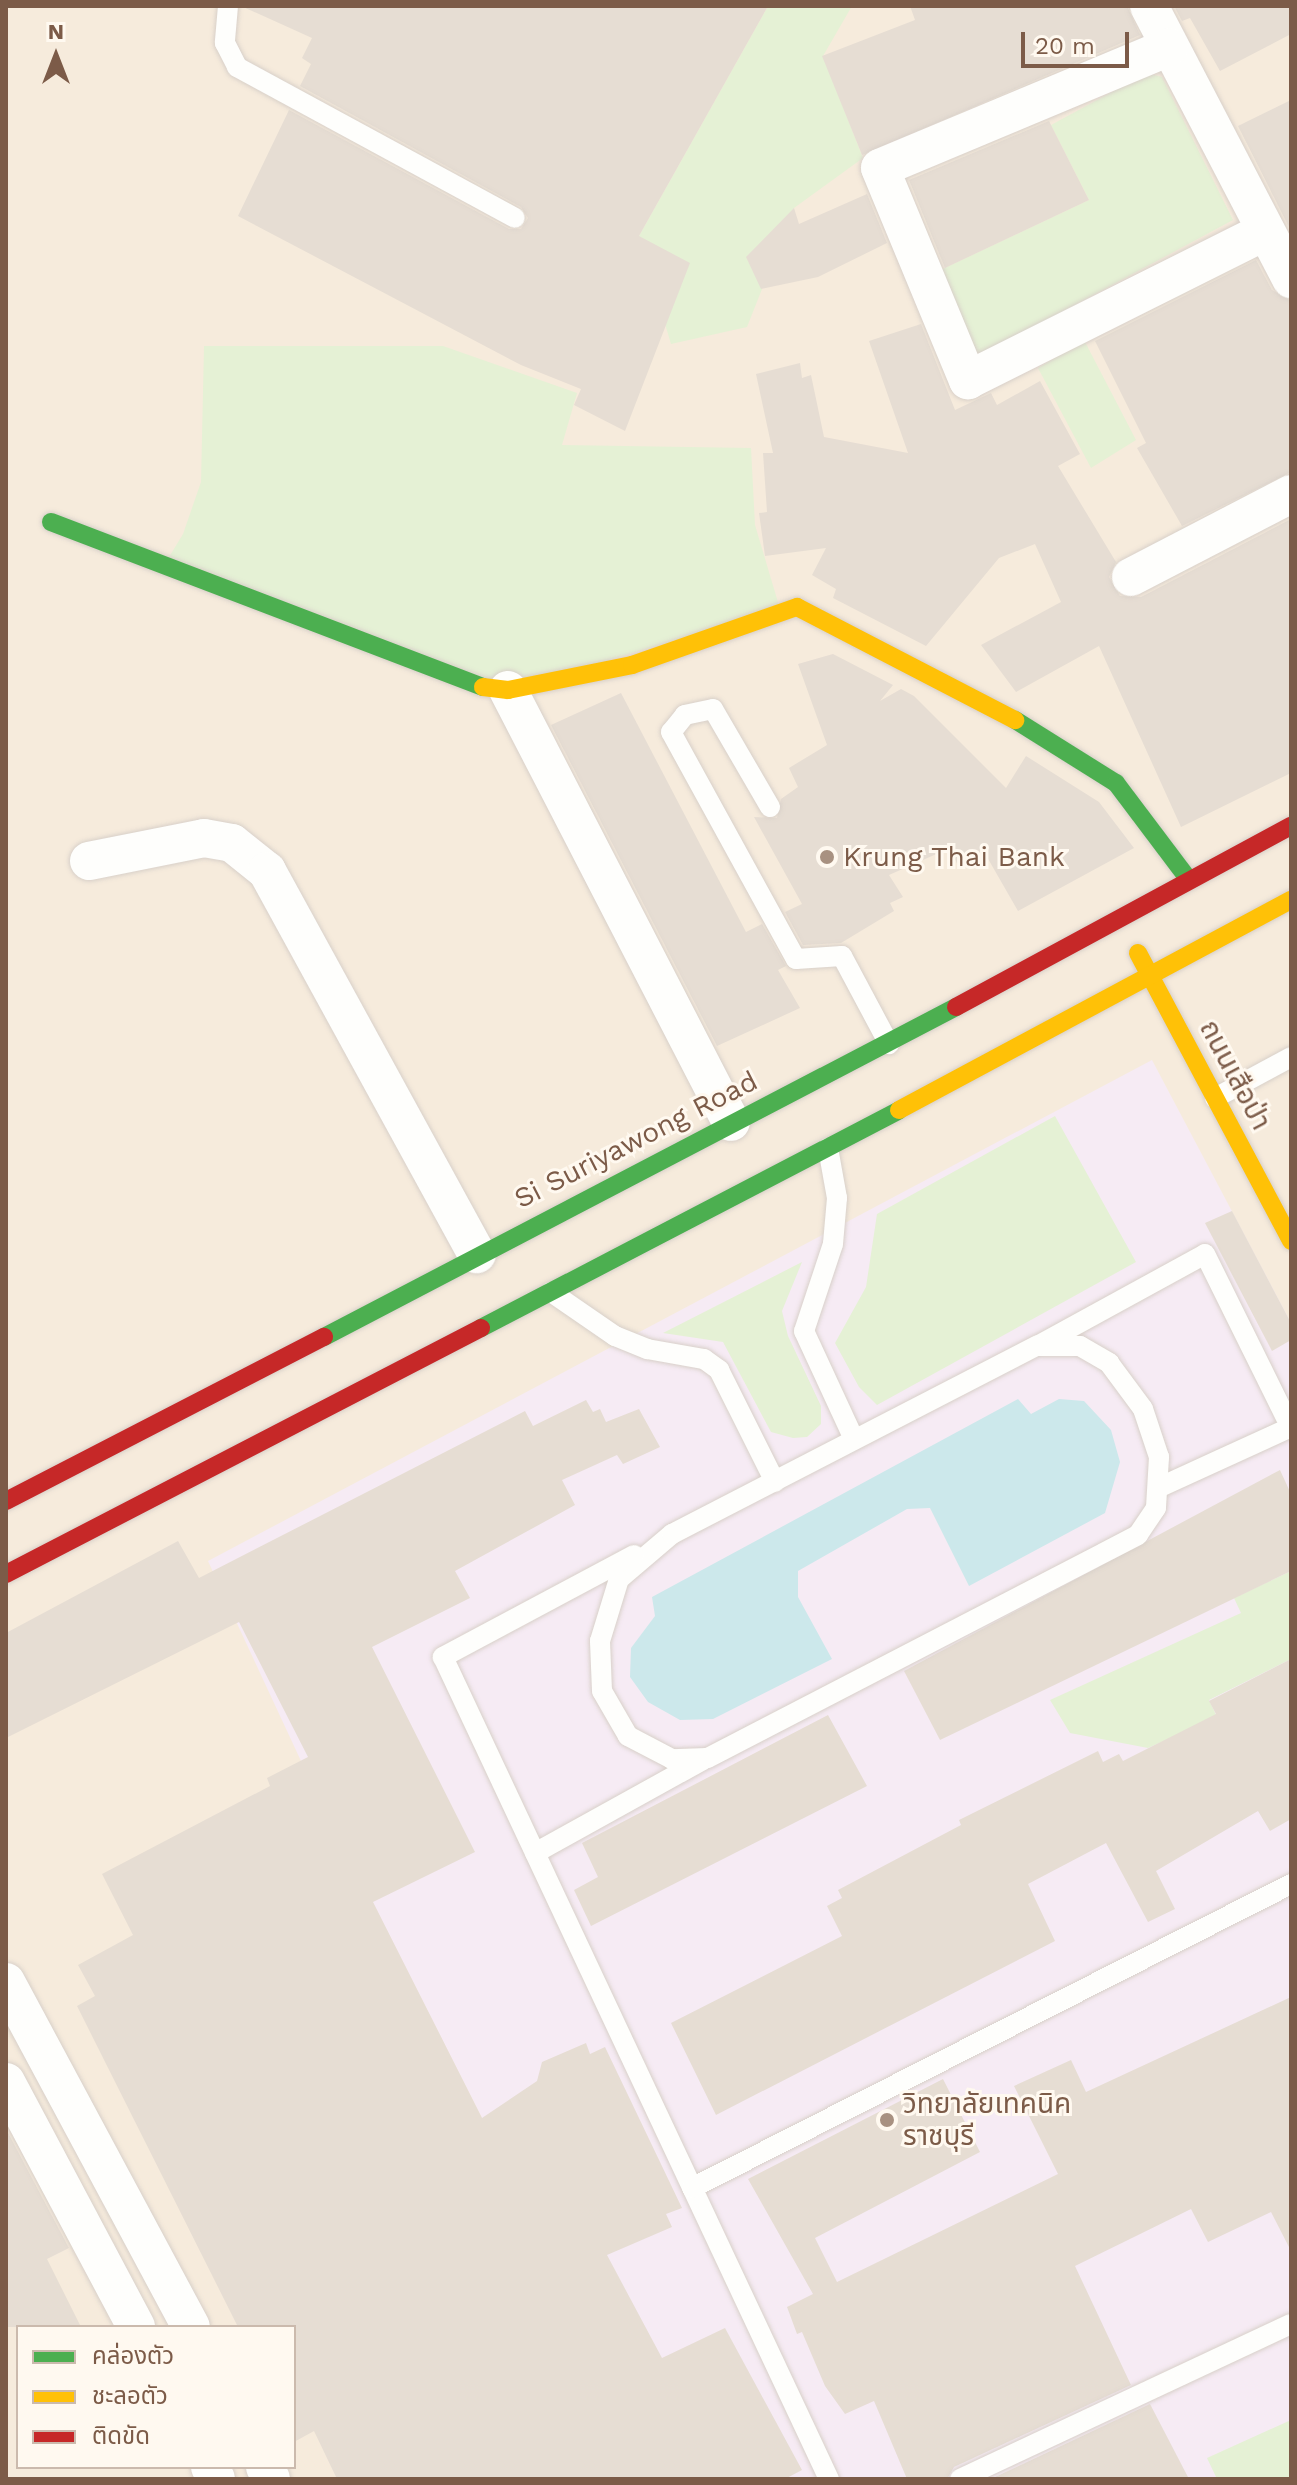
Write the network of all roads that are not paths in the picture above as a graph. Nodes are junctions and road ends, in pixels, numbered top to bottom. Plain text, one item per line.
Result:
1 (228, 6) edge
2 (1149, 6) edge
3 (1169, 47) junction
4 (515, 218) dead end
5 (1266, 231) junction
6 (1291, 279) edge
7 (1291, 494) edge
8 (51, 522) dead end
9 (1131, 577) dead end
10 (508, 690) junction
11 (770, 807) dead end
12 (1291, 826) edge
13 (89, 861) dead end
14 (1189, 880) junction
15 (1291, 900) edge
16 (1121, 921) junction
17 (1151, 977) junction
18 (889, 1044) junction
19 (1291, 1057) edge
20 (1215, 1098) junction
21 (731, 1122) junction
22 (828, 1148) junction
23 (1291, 1241) edge
24 (477, 1254) junction
25 (551, 1292) junction
26 (1037, 1346) junction
27 (1291, 1427) edge
28 (854, 1439) junction
29 (775, 1482) junction
30 (1158, 1488) junction
31 (6, 1501) edge
32 (672, 1534) junction
33 (6, 1574) edge
34 (707, 1758) junction
35 (535, 1853) junction
36 (1291, 1884) edge
37 (6, 1982) edge
38 (6, 2082) edge
39 (692, 2188) junction
40 (150, 2250) junction
41 (107, 2273) junction
42 (1291, 2324) edge
43 (135, 2325) edge
44 (190, 2325) edge
45 (829, 2479) edge
46 (960, 2479) edge

1 - 4 lane
2 - 3 street
3 - 5 street
3 - 5 street
5 - 6 street
7 - 9 street
8 - 10 main road
10 - 14 main road
10 - 21 street
11 - 18 lane
12 - 14 main road, Si Suriyawong Road
13 - 24 street
14 - 16 main road, Si Suriyawong Road
15 - 17 main road
16 - 17 main road, ถนนเสือป่า
16 - 18 main road, Si Suriyawong Road
17 - 20 main road, ถนนเสือป่า
17 - 22 main road
18 - 21 main road, Si Suriyawong Road
19 - 20 lane
20 - 23 main road, ถนนเสือป่า
21 - 24 main road, Si Suriyawong Road
22 - 25 main road
22 - 28 lane
24 - 31 main road, Si Suriyawong Road
25 - 29 lane
25 - 33 main road
26 - 27 lane
26 - 28 lane
26 - 30 lane
27 - 30 lane
28 - 29 lane
29 - 32 lane
30 - 34 lane
32 - 34 lane
32 - 35 lane
34 - 35 lane
35 - 39 lane
36 - 39 lane
37 - 40 street
38 - 41 street
39 - 45 lane
40 - 41 street
40 - 44 street
41 - 43 street
42 - 46 lane

